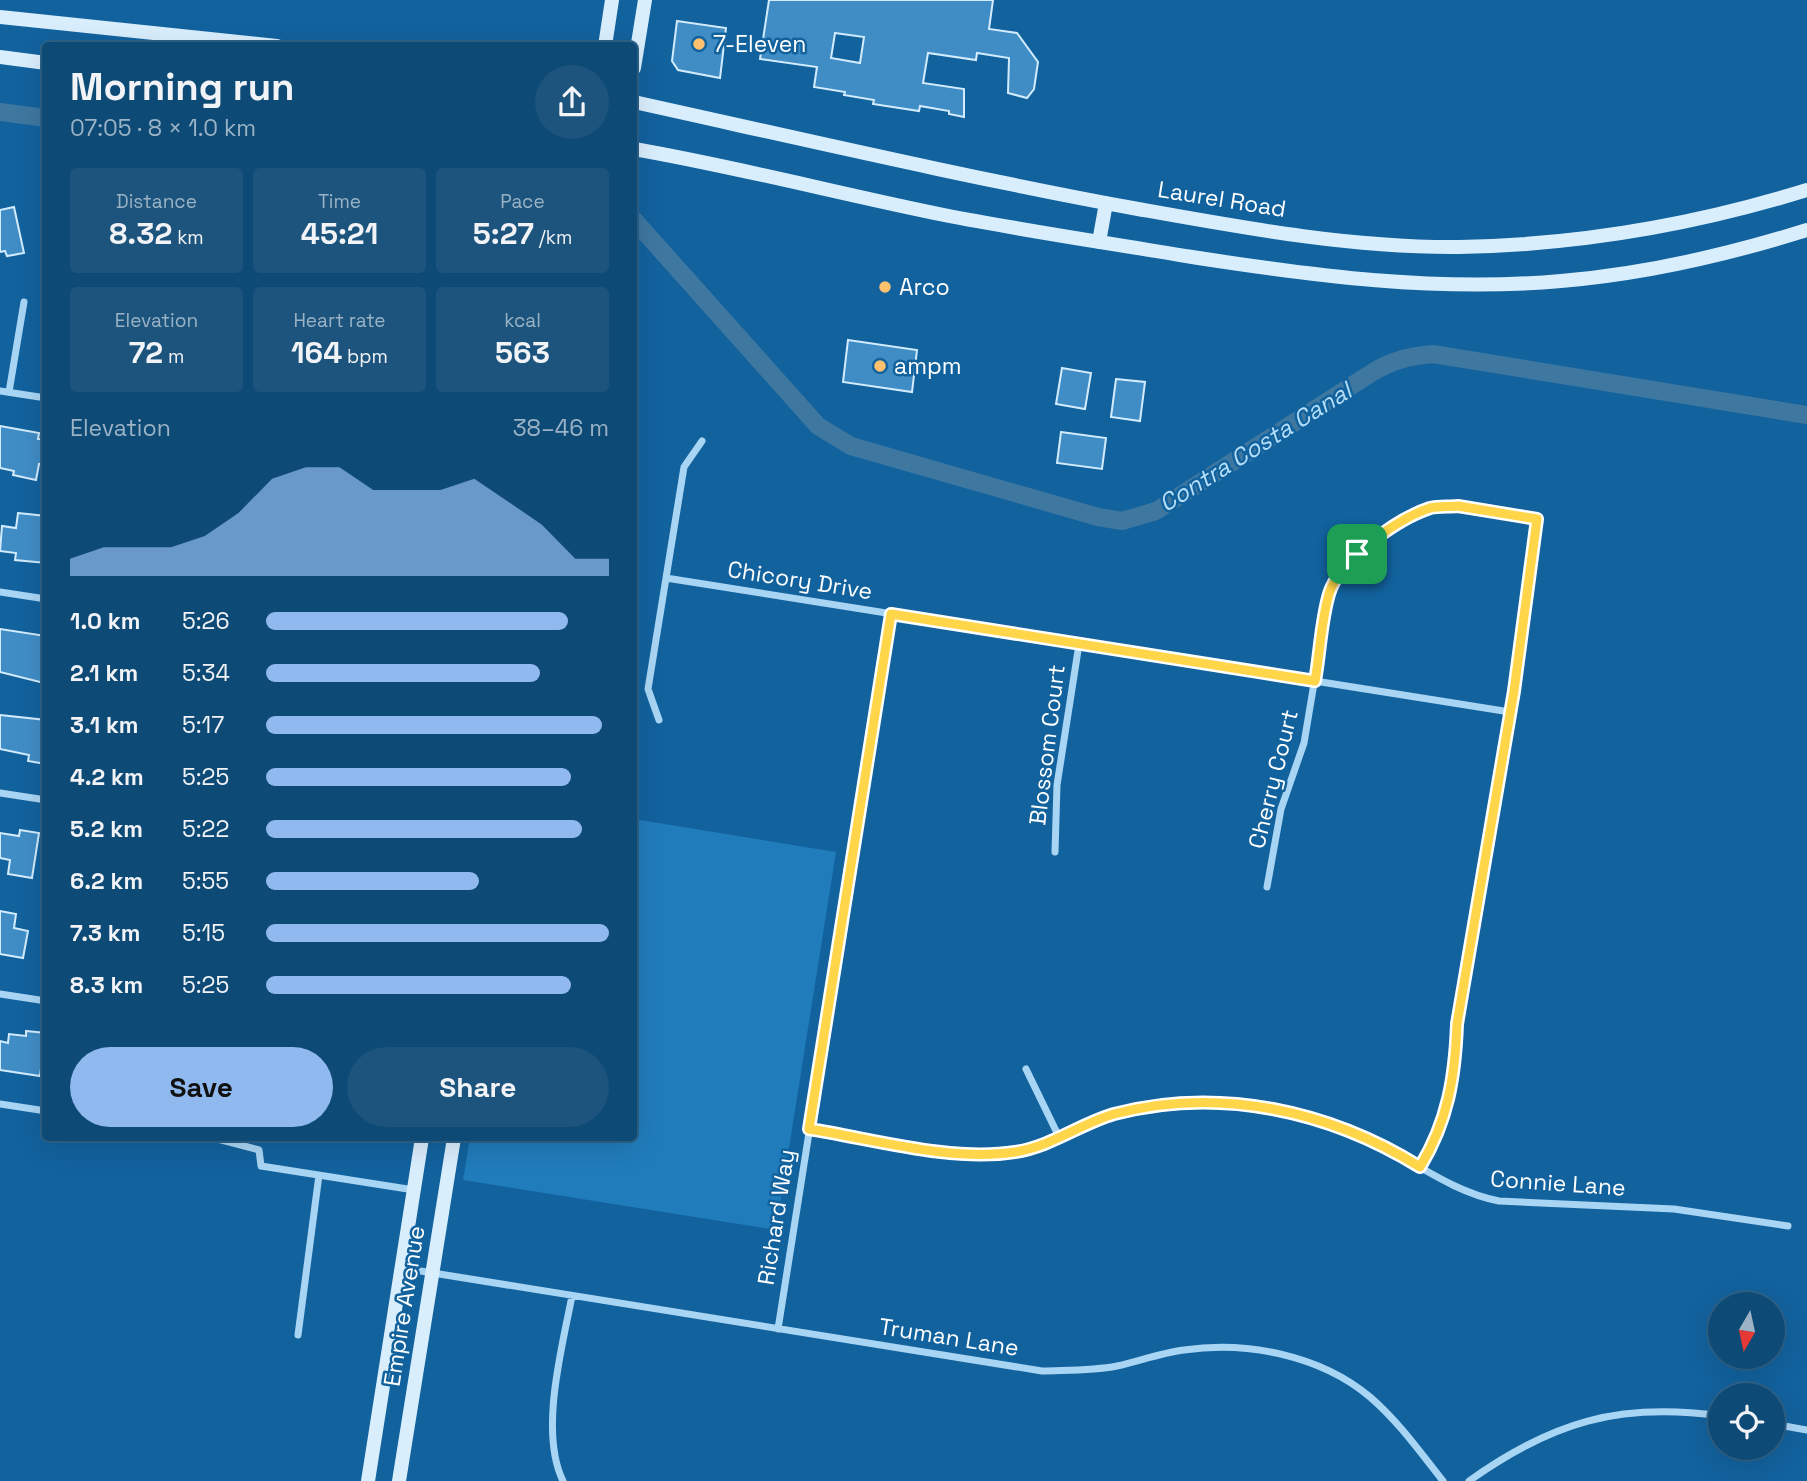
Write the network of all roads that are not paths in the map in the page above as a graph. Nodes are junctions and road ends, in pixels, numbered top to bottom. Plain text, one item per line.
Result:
1 (612, 0) edge
2 (645, 0) edge
3 (0, 17) edge
4 (239, 42) edge
5 (606, 42) edge
6 (637, 49) edge
7 (0, 57) edge
8 (42, 62) edge
9 (637, 103) edge
10 (637, 150) edge
11 (1807, 190) edge
12 (1106, 203) junction
13 (1807, 230) edge
14 (1100, 242) junction
15 (24, 302) dead end
16 (0, 391) edge
17 (9, 392) junction
18 (42, 397) edge
19 (702, 441) dead end
20 (666, 578) junction
21 (0, 592) edge
22 (42, 598) edge
23 (891, 614) junction
24 (1079, 644) junction
25 (1315, 681) junction
26 (1510, 712) junction
27 (659, 720) dead end
28 (0, 793) edge
29 (42, 799) edge
30 (1055, 852) dead end
31 (1267, 887) dead end
32 (0, 993) edge
33 (42, 1000) edge
34 (1026, 1069) dead end
35 (0, 1104) edge
36 (42, 1110) edge
37 (809, 1129) junction
38 (1059, 1137) junction
39 (225, 1141) edge
40 (422, 1141) edge
41 (454, 1141) edge
42 (1420, 1167) junction
43 (319, 1175) junction
44 (415, 1190) junction
45 (1788, 1226) dead end
46 (402, 1268) junction
47 (433, 1273) junction
48 (572, 1296) junction
49 (778, 1329) junction
50 (298, 1335) dead end
51 (1708, 1415) edge
52 (1785, 1426) edge
53 (1807, 1430) edge
54 (368, 1481) edge
55 (399, 1481) edge
56 (563, 1481) edge
57 (1443, 1481) edge
58 (1469, 1481) edge

1 - 5 main road
2 - 6 main road
3 - 4 main road
7 - 8 main road
9 - 12 main road, Laurel Road
10 - 14 main road
11 - 12 main road, Laurel Road
12 - 14 main road
13 - 14 main road
15 - 17 street
16 - 17 street
17 - 18 street
19 - 20 street
20 - 23 street, Chicory Drive
20 - 27 street
21 - 22 street
23 - 24 street, Chicory Drive
23 - 37 street, Richard Way
24 - 25 street, Chicory Drive
24 - 30 street, Blossom Court
25 - 26 street, Chicory Drive
25 - 26 street, Cherry Court
25 - 31 street, Cherry Court
26 - 42 street
28 - 29 street
32 - 33 street
34 - 38 street
35 - 36 street
37 - 38 street, Connie Lane
37 - 49 street, Richard Way
38 - 42 street, Connie Lane
39 - 43 street
40 - 44 main road, Empire Avenue
41 - 47 main road, Empire Avenue
42 - 45 street, Connie Lane
43 - 44 street
43 - 50 street
44 - 46 main road, Empire Avenue
46 - 47 street, Truman Lane
46 - 54 main road, Empire Avenue
47 - 48 street, Truman Lane
47 - 55 main road, Empire Avenue
48 - 49 street, Truman Lane
48 - 56 street
49 - 57 street, Truman Lane
51 - 58 street
52 - 53 street

